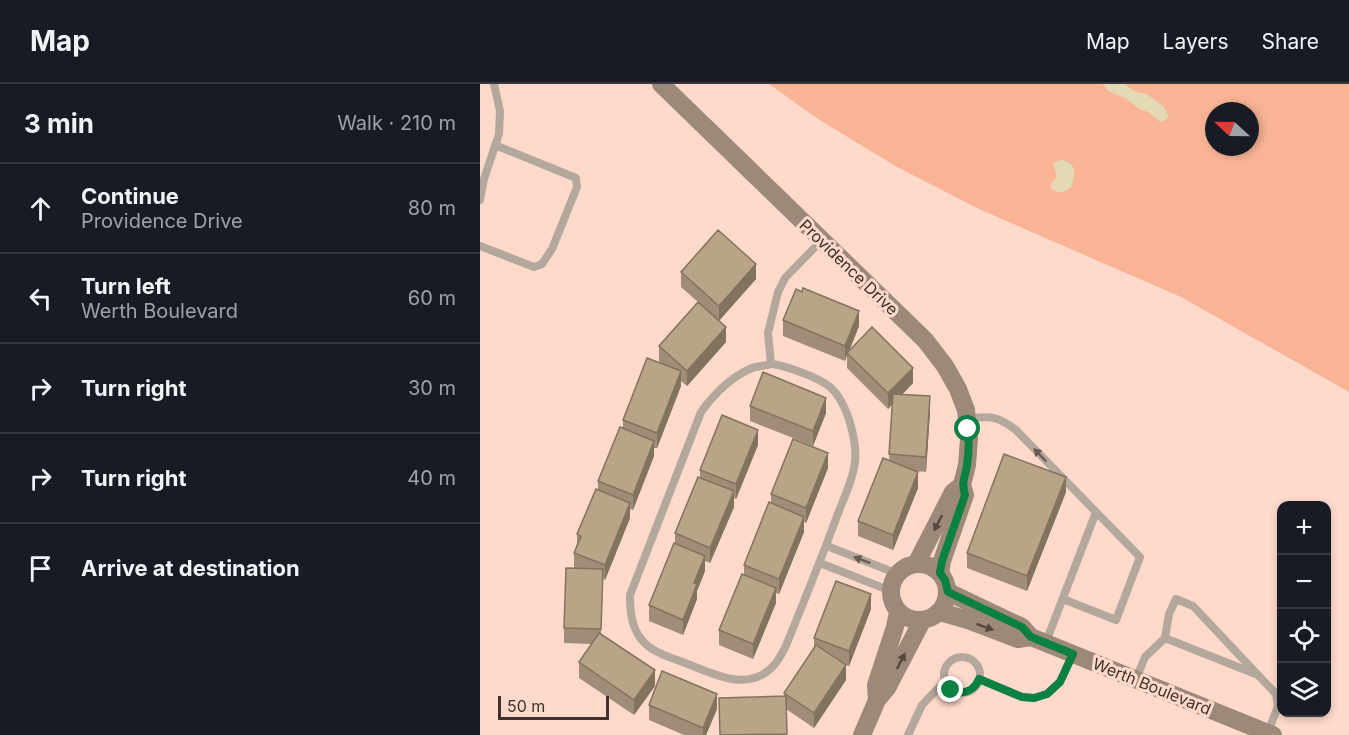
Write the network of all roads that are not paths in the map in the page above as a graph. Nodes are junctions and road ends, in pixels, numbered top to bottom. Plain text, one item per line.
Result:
1 (494, 84) edge
2 (661, 84) edge
3 (495, 145) junction
4 (480, 200) edge
5 (821, 241) junction
6 (480, 246) edge
7 (771, 364) junction
8 (967, 419) junction
9 (962, 485) junction
10 (1096, 512) junction
11 (826, 546) junction
12 (820, 563) junction
13 (916, 564) junction
14 (940, 573) junction
15 (894, 582) junction
16 (948, 592) junction
17 (1063, 598) junction
18 (898, 612) junction
19 (940, 612) junction
20 (922, 621) junction
21 (1165, 638) junction
22 (1038, 640) junction
23 (1073, 654) junction
24 (1258, 675) junction
25 (979, 679) junction
26 (1136, 679) junction
27 (945, 681) junction
28 (877, 700) junction
29 (1270, 734) edge
30 (862, 735) edge
31 (908, 735) edge

1 - 3 lane
2 - 5 street, Providence Drive
3 - 4 lane
3 - 6 lane
5 - 7 lane
5 - 8 street, Providence Drive
7 - 11 lane
7 - 12 lane
8 - 9 street, Providence Drive
10 -> 8 lane
9 -> 13 street, Providence Drive
9 - 14 street, Providence Drive
10 - 17 lane
10 - 17 lane
11 - 12 lane
15 -> 11 lane
12 - 15 lane
13 - 14 street
13 - 15 street
14 - 16 street
15 - 18 street
16 - 19 street
16 - 22 street, Werth Boulevard
17 - 22 lane
18 - 20 street
18 - 28 street
19 - 20 street
19 -> 22 street, Werth Boulevard
28 -> 20 street
21 - 24 lane
21 - 24 lane
21 - 26 lane
22 - 23 street, Werth Boulevard
23 - 25 lane
23 - 26 street, Werth Boulevard
24 - 29 lane
25 - 27 lane
25 - 27 lane
26 - 29 street, Werth Boulevard
27 - 31 lane
28 - 30 street

